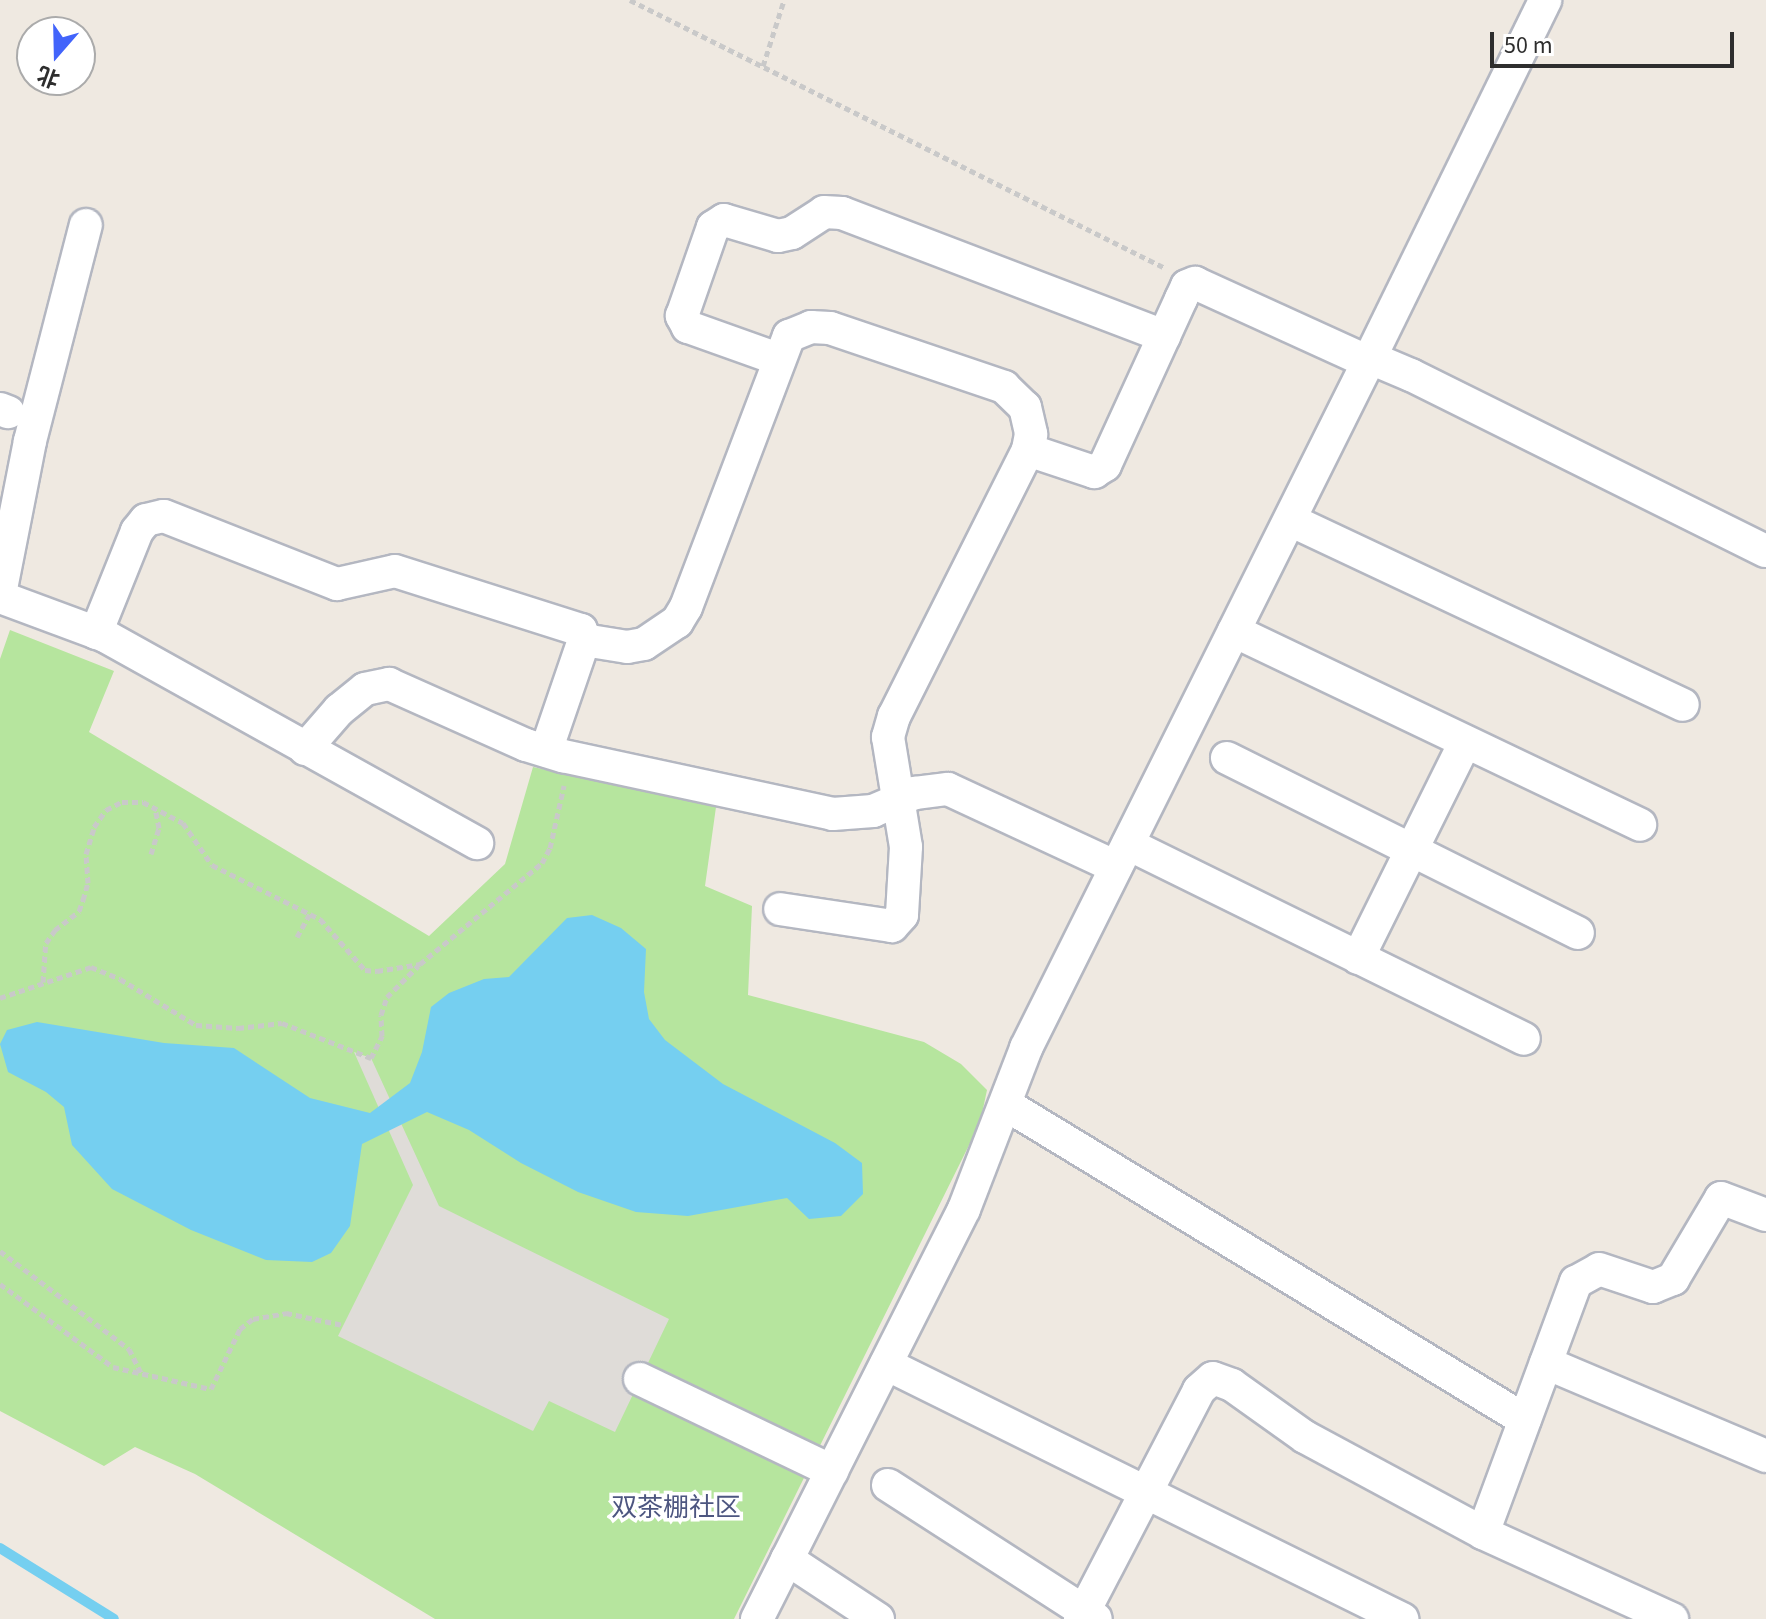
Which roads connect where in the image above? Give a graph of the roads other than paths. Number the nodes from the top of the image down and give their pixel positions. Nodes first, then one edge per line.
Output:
1 (1545, 0) edge
2 (86, 225) dead end
3 (1164, 336) junction
4 (778, 359) junction
5 (1368, 362) junction
6 (1028, 450) junction
7 (1290, 520) junction
8 (1766, 551) edge
9 (4, 559) edge
10 (0, 596) edge
11 (1234, 631) junction
12 (96, 633) junction
13 (584, 640) junction
14 (1683, 705) dead end
15 (1465, 742) junction
16 (305, 749) junction
17 (560, 755) junction
18 (1227, 758) dead end
19 (897, 800) junction
20 (1640, 825) dead end
21 (477, 843) dead end
22 (1412, 850) junction
23 (1122, 856) junction
24 (780, 909) dead end
25 (1578, 933) dead end
26 (1358, 958) junction
27 (1524, 1039) dead end
28 (1005, 1104) junction
29 (1766, 1215) edge
30 (1546, 1363) junction
31 (886, 1364) junction
32 (640, 1379) dead end
33 (1525, 1420) junction
34 (1766, 1456) edge
35 (832, 1471) junction
36 (888, 1485) dead end
37 (1146, 1492) junction
38 (1483, 1533) junction
39 (787, 1559) junction
40 (1086, 1617) edge
41 (757, 1619) edge
42 (878, 1619) edge
43 (1402, 1619) edge
44 (1672, 1619) edge

1 - 5 street
2 - 9 street
3 - 4 street
3 - 5 street
3 - 6 street
4 - 6 street
4 - 13 street
5 - 7 street
5 - 8 street
6 - 19 street
7 - 11 street
7 - 14 street
9 - 10 street
10 - 12 street
11 - 15 street
11 - 23 street
12 - 13 street
12 - 16 street
13 - 17 street
15 - 20 street
15 - 22 street
16 - 17 street
16 - 21 street
17 - 19 street
18 - 22 street
19 - 23 street
19 - 24 street
22 - 25 street
22 - 26 street
23 - 26 street
23 - 28 street
26 - 27 street
28 - 31 street
28 - 33 street
29 - 30 street
30 - 33 street
30 - 34 street
31 - 35 street
31 - 37 street
32 - 35 street
33 - 38 street
35 - 39 street
36 - 40 street
37 - 38 street
37 - 40 street
37 - 43 street
38 - 44 street
39 - 41 street
39 - 42 street

